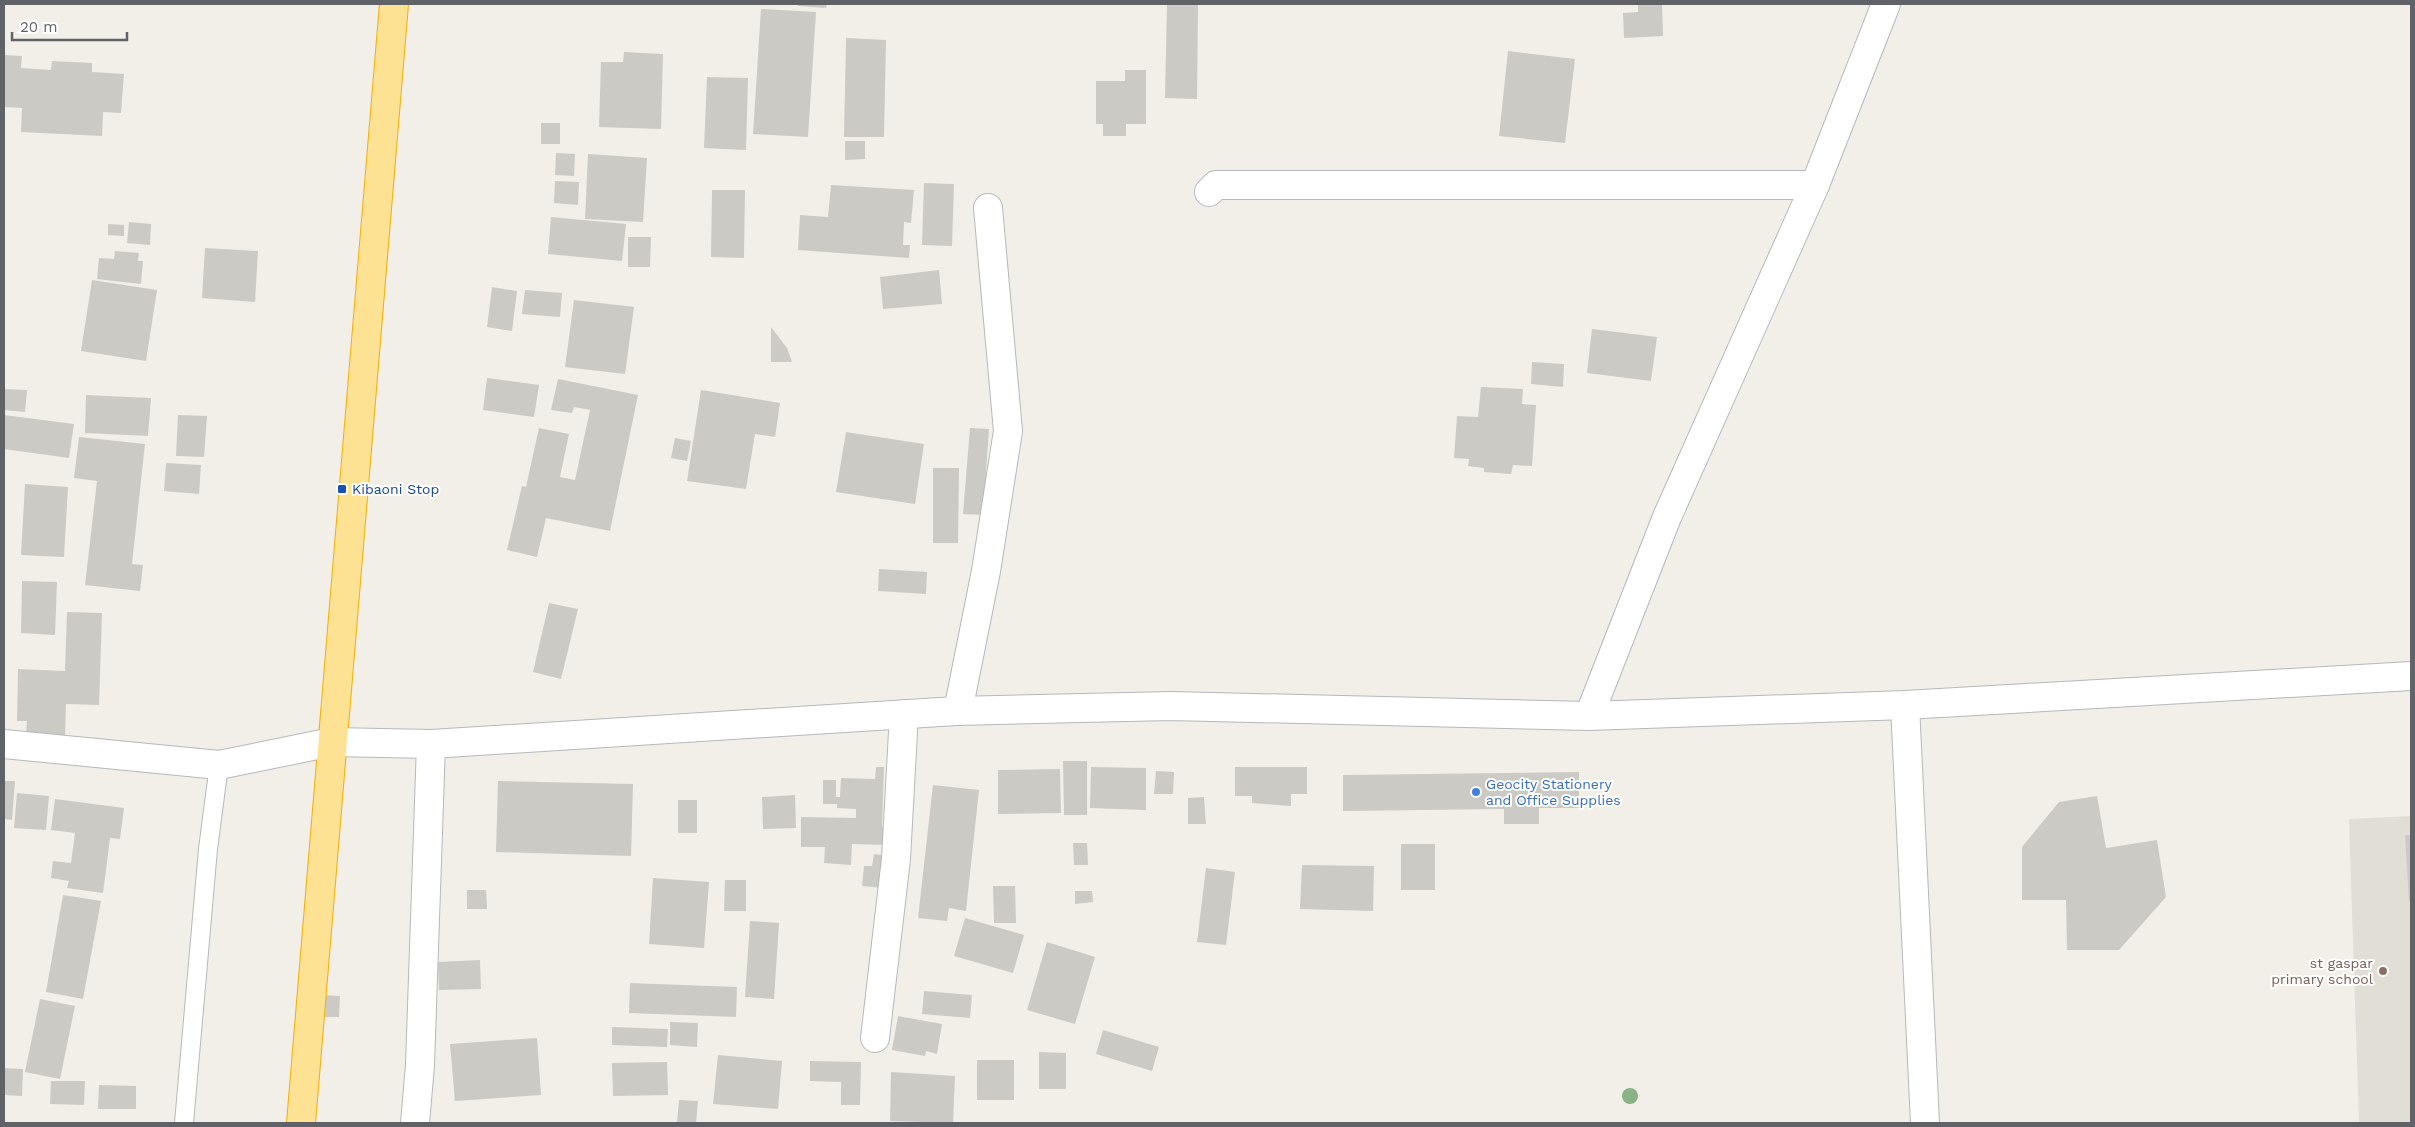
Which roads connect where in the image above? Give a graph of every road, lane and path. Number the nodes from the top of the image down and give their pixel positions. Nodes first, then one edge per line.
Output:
1 (394, 4) edge
2 (1886, 4) edge
3 (1815, 185) junction
4 (1209, 192) dead end
5 (988, 208) dead end
6 (2411, 676) edge
7 (1905, 706) junction
8 (958, 711) junction
9 (904, 714) junction
10 (1589, 716) junction
11 (332, 742) junction
12 (4, 744) edge
13 (431, 744) junction
14 (220, 765) junction
15 (875, 1038) dead end
16 (184, 1123) edge
17 (301, 1123) edge
18 (415, 1123) edge
19 (1925, 1123) edge

1 - 11 highway
2 - 3 street
3 - 4 street
3 - 10 street
5 - 8 street
6 - 7 street
7 - 10 street
7 - 19 street
8 - 9 street
8 - 10 street
9 - 13 street
9 - 15 street
11 - 13 street
11 - 14 street
11 - 17 highway
12 - 14 street
13 - 18 street
14 - 16 lane

